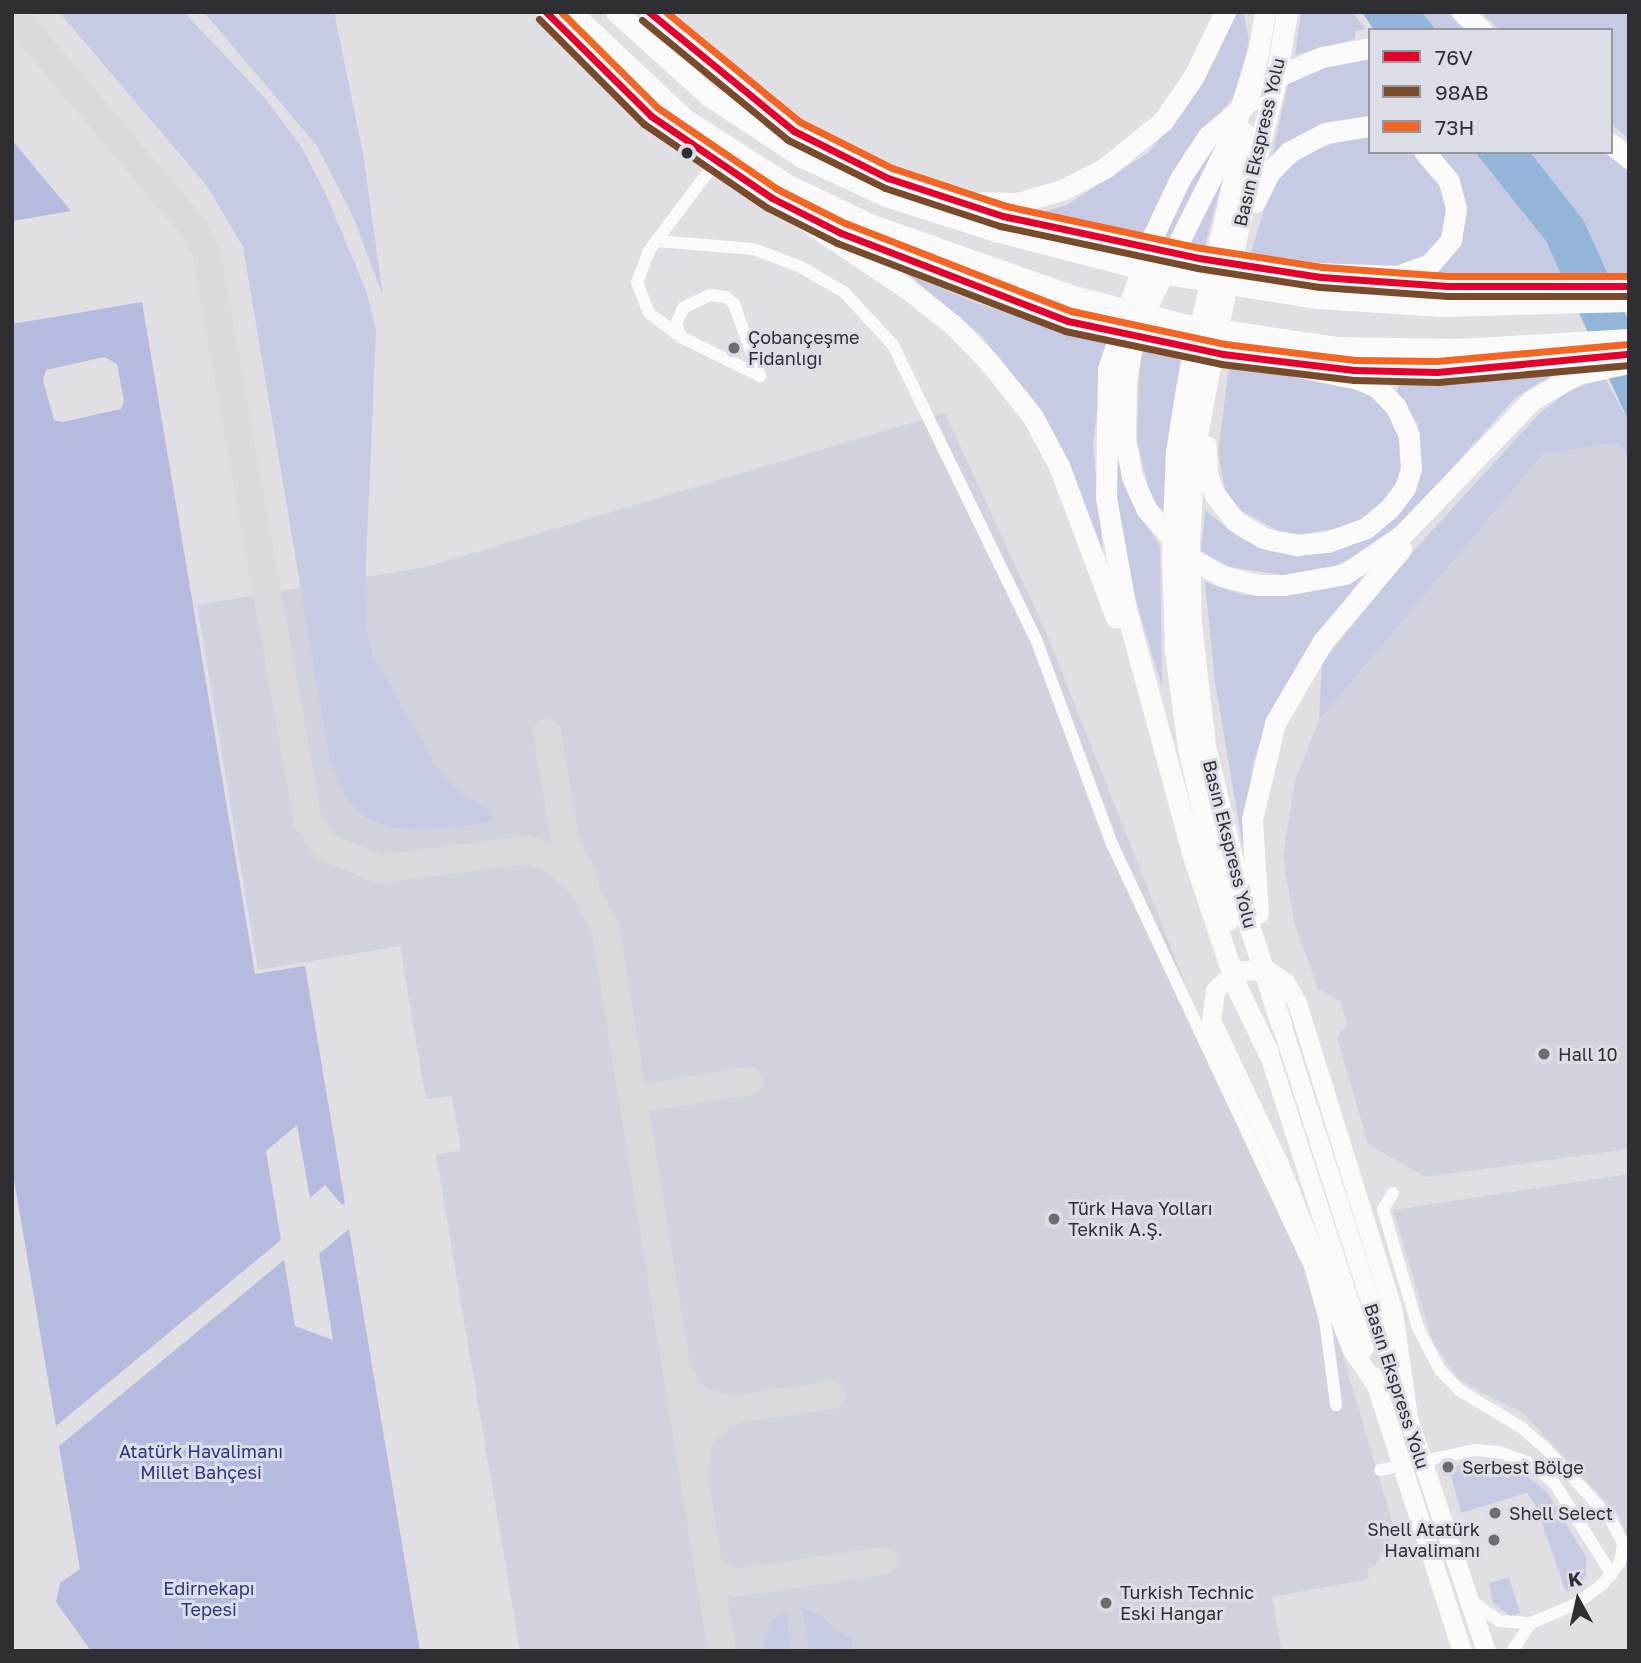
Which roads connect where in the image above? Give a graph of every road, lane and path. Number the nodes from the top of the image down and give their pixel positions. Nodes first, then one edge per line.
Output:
1 (546, 12) edge
2 (571, 12) edge
3 (616, 12) edge
4 (631, 12) edge
5 (649, 12) edge
6 (1225, 12) edge
7 (1265, 12) edge
8 (1287, 12) edge
9 (1462, 12) edge
10 (1479, 28) edge
11 (1368, 48) edge
12 (1257, 55) junction
13 (1368, 126) edge
14 (794, 131) junction
15 (1613, 146) edge
16 (1427, 154) edge
17 (1629, 158) edge
18 (715, 163) junction
19 (920, 189) junction
20 (772, 198) junction
21 (657, 241) junction
22 (1235, 253) junction
23 (1284, 272) junction
24 (1629, 286) edge
25 (1629, 301) edge
26 (681, 337) junction
27 (1629, 339) edge
28 (1629, 354) edge
29 (1629, 363) edge
30 (1285, 364) junction
31 (1210, 374) junction
32 (1462, 474) junction
33 (1151, 704) junction
34 (1281, 1024) junction
35 (1268, 1052) junction
36 (1393, 1194) dead end
37 (1377, 1387) junction
38 (1336, 1405) dead end
39 (1409, 1423) junction
40 (1380, 1470) dead end
41 (1612, 1575) junction
42 (1465, 1596) junction
43 (1531, 1623) junction
44 (1462, 1651) edge
45 (1486, 1651) edge
46 (1513, 1651) edge

1 - 18 main road
2 - 27 highway
3 - 25 highway
4 - 14 highway
5 - 14 main road
6 - 19 highway
7 - 12 highway, Basın Ekspress Yolu
8 - 22 highway, Basın Ekspress Yolu
9 - 10 highway
11 - 33 highway
12 - 32 highway
12 - 35 highway, Basın Ekspress Yolu
13 - 22 highway
14 - 19 main road
15 - 17 highway
16 - 23 highway
18 - 20 main road
18 - 21 street
19 - 23 main road
20 - 30 main road
20 - 33 highway
21 - 26 street
21 - 38 street
22 - 31 highway, Basın Ekspress Yolu
23 - 24 main road
26 - 26 street
28 - 30 main road
29 - 32 highway
30 - 31 highway
31 - 34 highway, Basın Ekspress Yolu
32 - 34 highway
33 - 35 highway
34 - 39 main road, Basın Ekspress Yolu
35 - 37 main road, Basın Ekspress Yolu
36 - 41 street
37 - 39 main road
37 - 44 main road, Basın Ekspress Yolu
39 - 42 main road, Basın Ekspress Yolu
40 - 41 street
41 - 43 street
42 - 43 street
42 - 45 main road, Basın Ekspress Yolu
43 - 46 street

